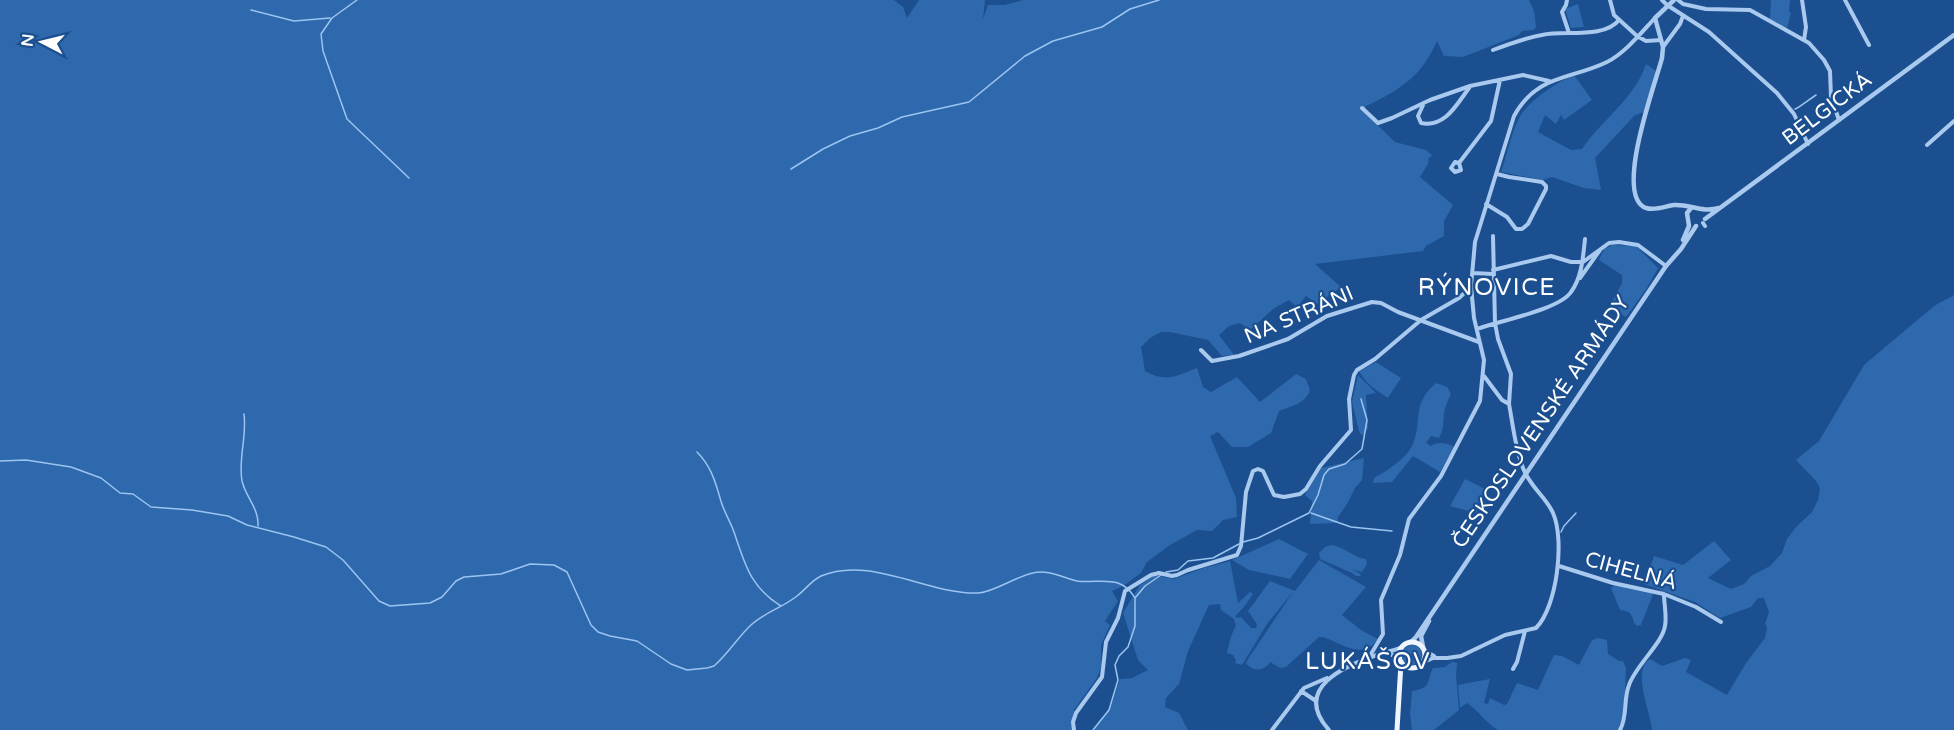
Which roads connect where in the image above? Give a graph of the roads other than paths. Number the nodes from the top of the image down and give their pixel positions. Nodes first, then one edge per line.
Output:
1 (1567, 0) edge
2 (1610, 0) edge
3 (1662, 0) edge
4 (1676, 0) edge
5 (1803, 0) edge
6 (1845, 0) edge
7 (1683, 4) junction
8 (1667, 5) junction
9 (1675, 10) junction
10 (1683, 16) junction
11 (1655, 18) junction
12 (1619, 20) junction
13 (1569, 33) junction
14 (1637, 36) junction
15 (1953, 38) edge
16 (1660, 40) junction
17 (1804, 40) junction
18 (1869, 45) dead end
19 (1663, 47) junction
20 (1493, 51) dead end
21 (1500, 80) junction
22 (1550, 82) junction
23 (1470, 86) junction
24 (1424, 103) junction
25 (1362, 108) dead end
26 (1839, 120) junction
27 (1954, 121) edge
28 (1808, 144) junction
29 (1927, 145) dead end
30 (1459, 163) dead end
31 (1497, 174) junction
32 (1486, 204) junction
33 (1672, 206) junction
34 (1691, 208) junction
35 (1721, 208) junction
36 (1704, 211) junction
37 (1687, 216) junction
38 (1689, 222) junction
39 (1704, 223) junction
40 (1696, 226) junction
41 (1493, 236) dead end
42 (1585, 239) dead end
43 (1604, 246) junction
44 (1674, 255) junction
45 (1582, 262) junction
46 (1666, 266) junction
47 (1493, 272) junction
48 (1473, 273) junction
49 (1578, 281) junction
50 (1471, 286) junction
51 (1421, 320) junction
52 (1495, 323) junction
53 (1477, 329) junction
54 (1479, 342) junction
55 (1201, 350) dead end
56 (1483, 375) junction
57 (1509, 404) junction
58 (1526, 473) junction
59 (1559, 566) junction
60 (1664, 594) junction
61 (1436, 608) junction
62 (1721, 622) dead end
63 (1526, 630) junction
64 (1411, 642) junction
65 (1402, 647) junction
66 (1424, 649) junction
67 (1385, 652) junction
68 (1368, 658) junction
69 (1440, 658) junction
70 (1400, 661) junction
71 (1424, 662) junction
72 (1412, 669) junction
73 (1513, 669) dead end
74 (1330, 677) junction
75 (1301, 691) junction
76 (1400, 693) junction
77 (1316, 701) junction
78 (1074, 730) edge
79 (1272, 730) edge
80 (1329, 730) edge
81 (1397, 730) edge
82 (1620, 730) edge

1 - 13 street
2 - 12 street
3 - 8 street
4 - 7 street
4 - 8 street
5 - 17 street
6 - 18 street
7 - 9 street
7 - 17 street
8 - 9 street
8 - 11 street
9 - 10 street
10 - 19 street
10 - 28 street
11 - 14 street
11 - 16 street
12 - 13 street
12 - 14 street
13 - 20 street
14 - 16 street
14 - 22 street
15 - 26 street, BELGICKÁ
16 - 19 street
17 - 26 street
19 - 33 street
21 - 22 street
21 - 23 street
21 - 30 street
22 - 31 street
23 - 24 street
23 - 24 street
24 - 25 street
26 - 28 street, BELGICKÁ
27 - 29 street
28 - 35 street, BELGICKÁ
31 - 32 street
31 - 32 street
32 - 48 street
33 - 34 street
33 - 37 street
34 - 36 street
34 - 37 street
35 - 36 street, BELGICKÁ
35 - 39 street, BELGICKÁ
36 - 39 street
37 - 38 street
38 - 40 street
38 - 44 street, ČESKOSLOVENSKÉ ARMÁDY
39 - 40 street
40 - 44 street, ČESKOSLOVENSKÉ ARMÁDY
41 - 47 street, CIHELNÁ
42 - 45 street
43 - 45 street
43 - 46 street
43 - 49 street
44 - 46 street, ČESKOSLOVENSKÉ ARMÁDY
45 - 47 street
45 - 49 street
46 - 58 street, ČESKOSLOVENSKÉ ARMÁDY
47 - 48 street
47 - 52 street, CIHELNÁ
48 - 50 street
49 - 52 street
50 - 51 street
50 - 53 street
51 - 54 street, NA STRÁNI
51 - 55 street, NA STRÁNI
51 - 78 street
52 - 53 street
52 - 57 street, CIHELNÁ
53 - 54 street
54 - 56 street
56 - 57 street
56 - 68 street
57 - 58 street, CIHELNÁ
58 - 59 street, CIHELNÁ
58 - 61 street, ČESKOSLOVENSKÉ ARMÁDY
59 - 60 street, CIHELNÁ
59 - 63 street
60 - 62 street, CIHELNÁ
60 - 82 street
61 - 64 street, ČESKOSLOVENSKÉ ARMÁDY
61 - 66 street, ČESKOSLOVENSKÉ ARMÁDY
63 - 69 street
63 - 73 street
64 - 65 main road, ČESKOSLOVENSKÉ ARMÁDY
64 - 66 main road
65 - 67 street, ČESKOSLOVENSKÉ ARMÁDY
65 - 70 main road
66 - 69 street
66 - 71 main road, ČESKOSLOVENSKÉ ARMÁDY
67 - 68 street, ČESKOSLOVENSKÉ ARMÁDY
67 - 70 street
68 - 74 street, ČESKOSLOVENSKÉ ARMÁDY
69 - 71 street
70 - 72 main road
70 - 76 main road
71 - 72 main road
72 - 76 main road
74 - 75 street, ČESKOSLOVENSKÉ ARMÁDY
74 - 77 street
75 - 77 street
75 - 79 street
76 - 81 main road
77 - 80 street

